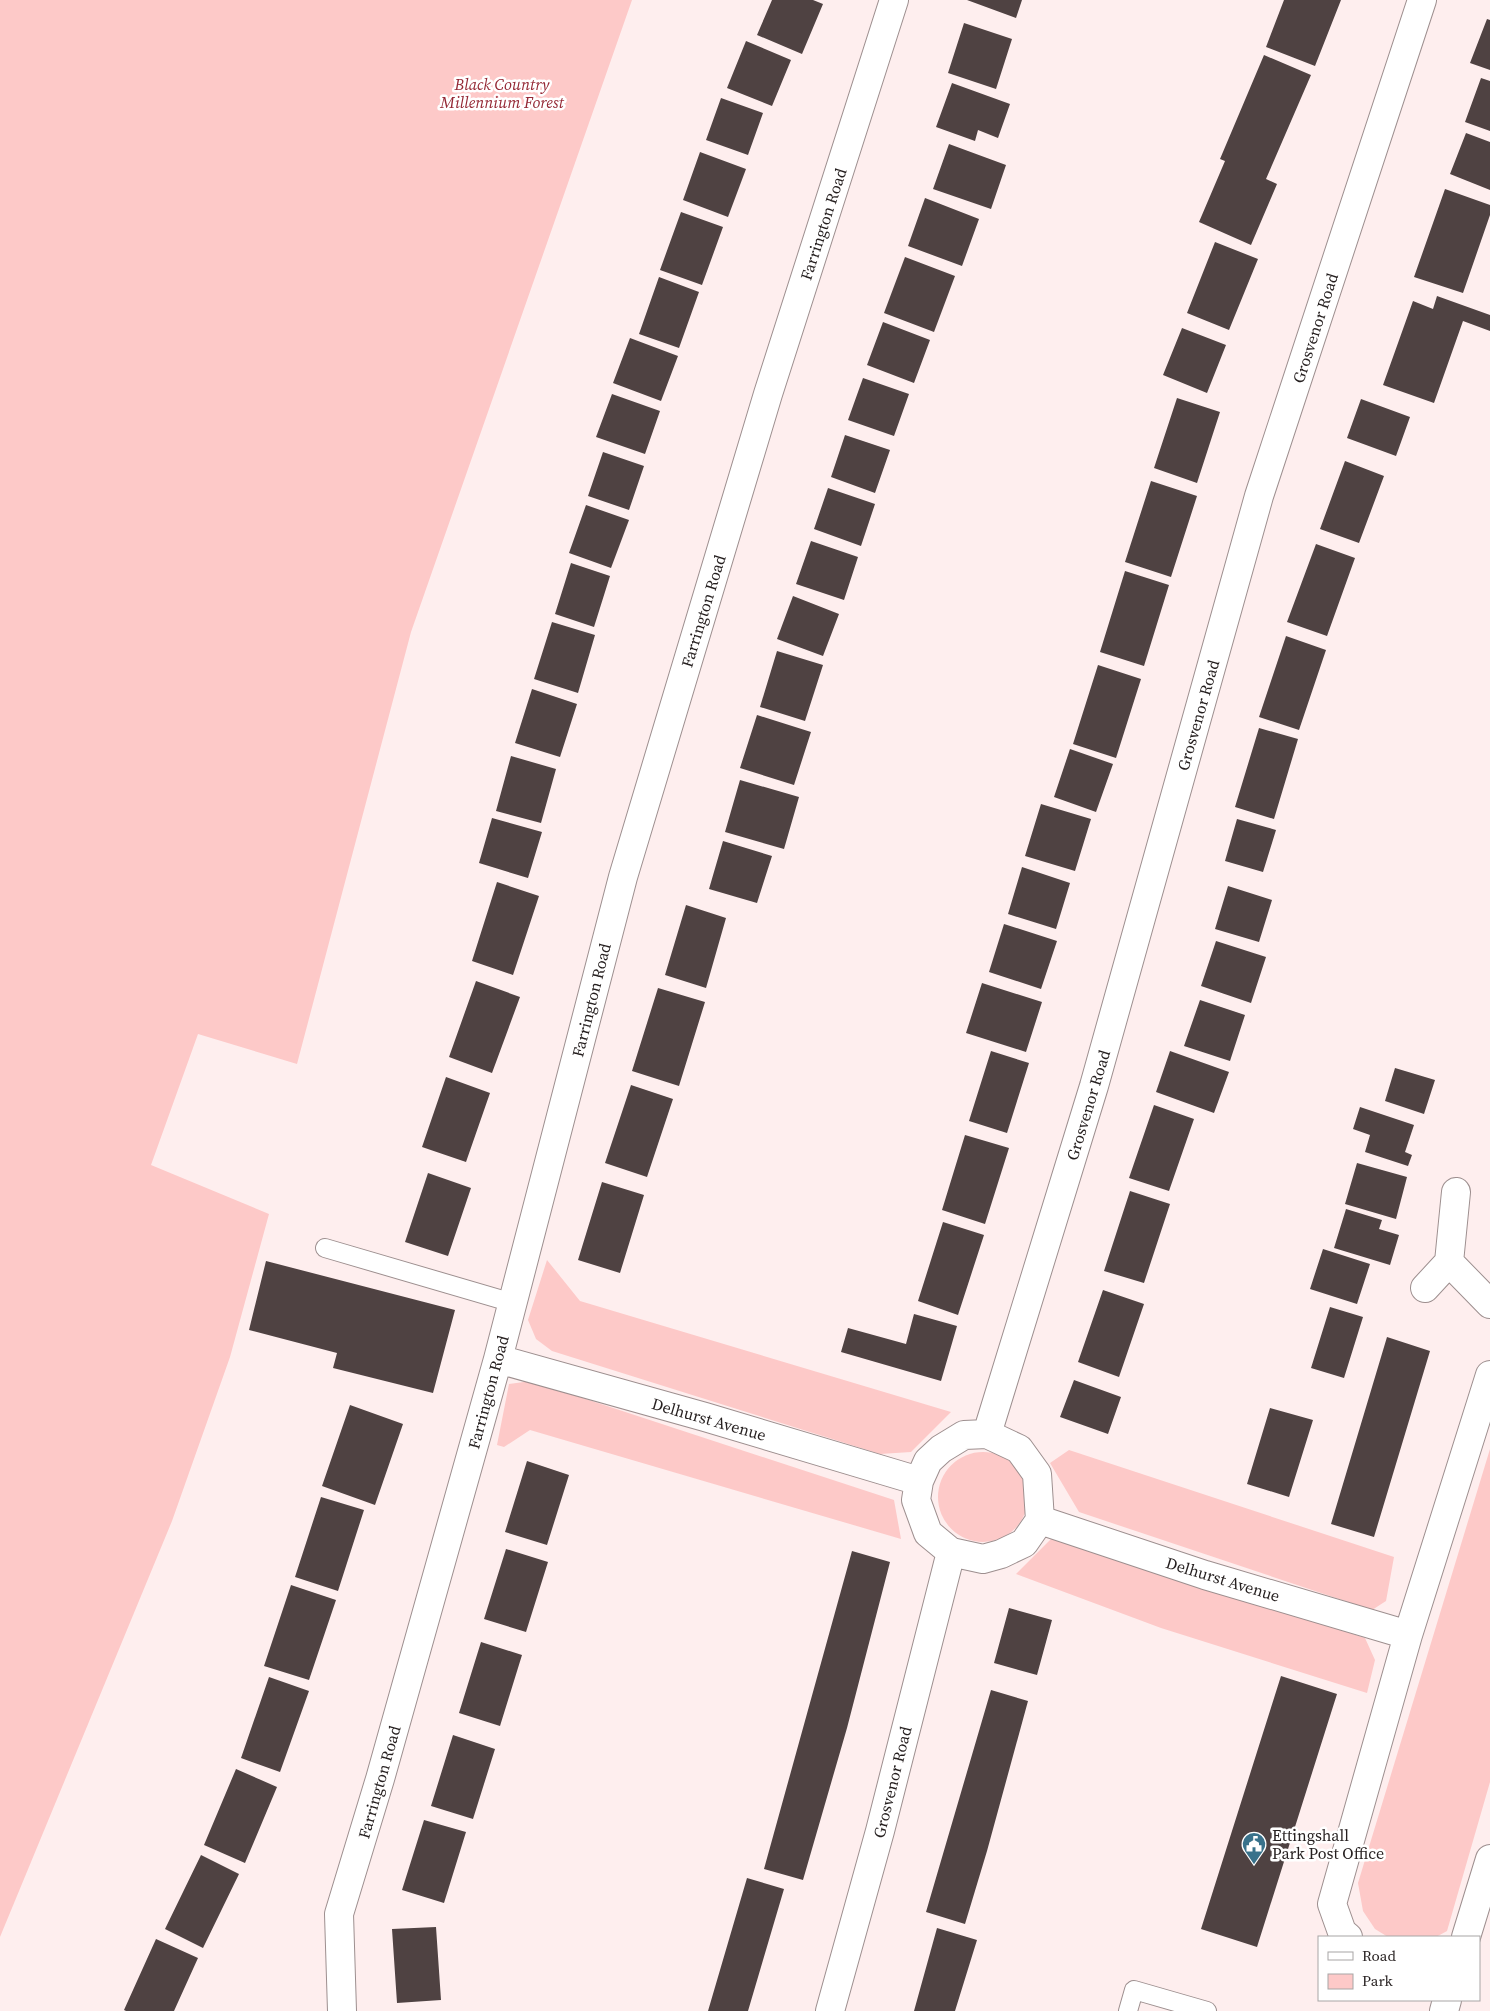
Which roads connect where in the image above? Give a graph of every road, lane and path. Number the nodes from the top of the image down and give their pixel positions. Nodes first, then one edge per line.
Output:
1 (894, 0) edge
2 (1422, 0) edge
3 (1456, 1192) dead end
4 (325, 1248) dead end
5 (1449, 1262) junction
6 (1425, 1288) dead end
7 (512, 1303) junction
8 (1490, 1304) edge
9 (498, 1359) junction
10 (1490, 1375) edge
11 (986, 1434) junction
12 (919, 1481) junction
13 (1040, 1520) junction
14 (951, 1552) junction
15 (1408, 1635) junction
16 (1490, 1859) edge
17 (1347, 1936) edge
18 (1466, 1936) edge
19 (1173, 2006) edge
20 (342, 2011) edge
21 (830, 2011) edge
22 (1128, 2011) edge
23 (1207, 2011) edge

1 - 7 street, Farrington Road
2 - 11 street, Grosvenor Road
3 - 5 street
4 - 7 lane
5 - 6 street
5 - 8 street
7 - 9 street, Farrington Road
9 - 12 street, Delhurst Avenue
9 - 20 street, Farrington Road
10 - 15 street
11 - 12 street
11 - 13 street
12 - 14 street
13 - 14 street
13 - 15 street, Delhurst Avenue
14 - 21 street, Grosvenor Road
15 - 17 street
16 - 18 street
19 - 22 lane
19 - 23 lane

